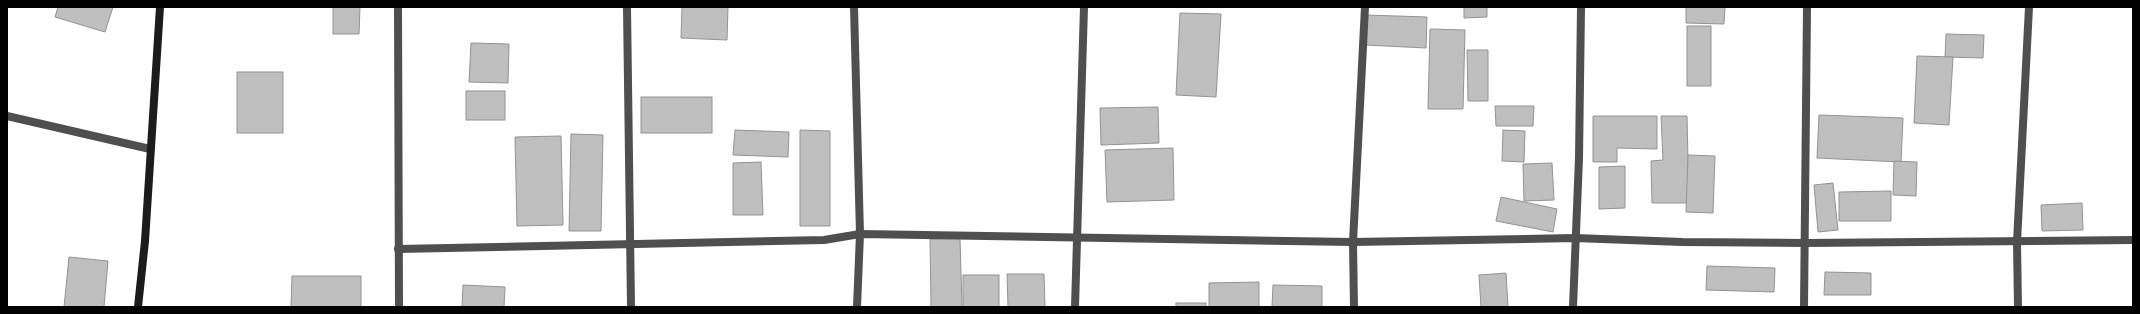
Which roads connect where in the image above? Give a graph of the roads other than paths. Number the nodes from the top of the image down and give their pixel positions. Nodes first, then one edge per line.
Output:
1 (160, 7) edge
2 (398, 7) edge
3 (627, 7) edge
4 (854, 7) edge
5 (1084, 7) edge
6 (1365, 7) edge
7 (1582, 7) edge
8 (1807, 7) edge
9 (2029, 7) edge
10 (7, 116) edge
11 (150, 150) junction
12 (860, 234) junction
13 (1077, 238) junction
14 (1575, 238) junction
15 (2133, 240) edge
16 (1353, 242) junction
17 (2017, 242) junction
18 (630, 243) junction
19 (1806, 243) junction
20 (398, 250) junction
21 (138, 307) edge
22 (399, 307) edge
23 (631, 307) edge
24 (857, 307) edge
25 (1075, 307) edge
26 (1354, 307) edge
27 (1573, 307) edge
28 (1804, 307) edge
29 (2018, 307) edge

1 - 11 street
2 - 20 street
3 - 18 street
4 - 12 street
5 - 13 street
6 - 16 street
7 - 14 street
8 - 19 street
9 - 17 street
10 - 11 street
11 - 21 street
12 - 13 street
12 - 18 street
12 - 24 street
13 - 16 street
13 - 25 street
14 - 16 street
14 - 19 street
14 - 27 street
15 - 17 street
16 - 26 street
17 - 19 street
17 - 29 street
18 - 20 street
18 - 23 street
19 - 28 street
20 - 22 street

